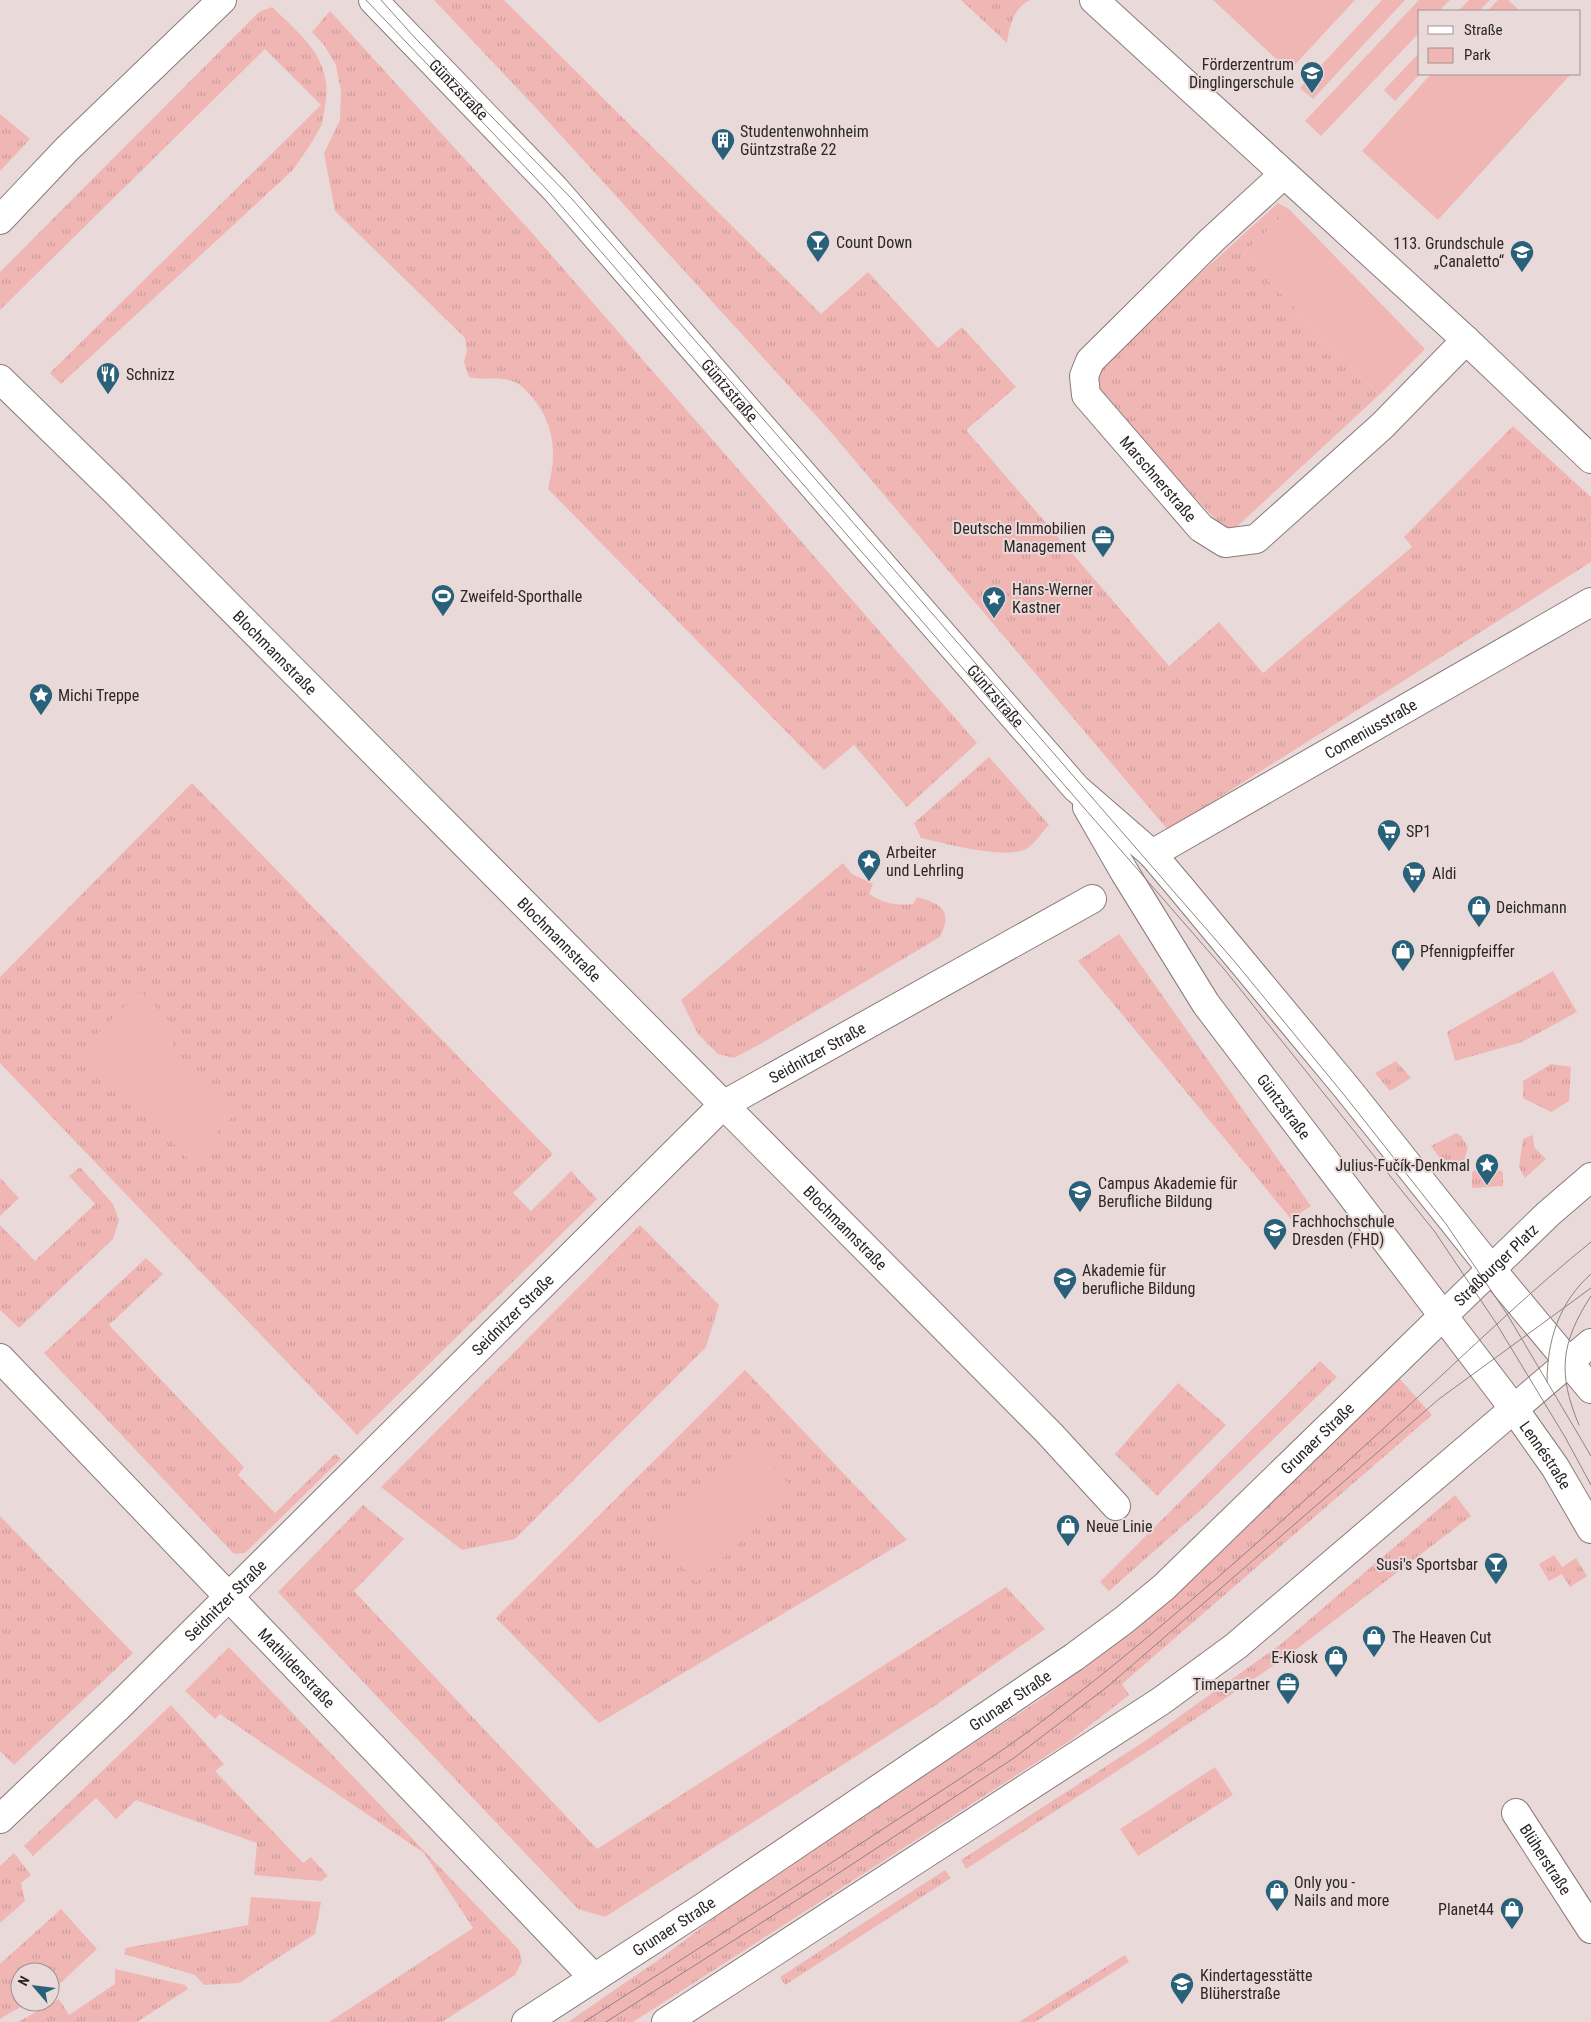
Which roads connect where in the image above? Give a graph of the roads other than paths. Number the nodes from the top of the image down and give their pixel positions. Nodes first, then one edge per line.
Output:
1 (222, 0) edge
2 (373, 0) edge
3 (1094, 0) edge
4 (1283, 174) junction
5 (0, 220) edge
6 (1466, 340) junction
7 (0, 379) edge
8 (1591, 459) edge
9 (1591, 602) edge
10 (1076, 788) junction
11 (1152, 854) junction
12 (1092, 899) dead end
13 (723, 1105) junction
14 (1591, 1177) edge
15 (1492, 1270) junction
16 (1443, 1316) junction
17 (1591, 1343) edge
18 (0, 1358) edge
19 (1569, 1361) junction
20 (1591, 1389) edge
21 (1514, 1408) junction
22 (1116, 1506) dead end
23 (1591, 1529) edge
24 (229, 1597) junction
25 (1516, 1814) dead end
26 (0, 1820) edge
27 (1591, 1930) edge
28 (594, 1978) junction
29 (526, 2022) edge
30 (666, 2022) edge

1 - 5 street
2 - 10 street, Güntzstraße
3 - 4 street
4 - 6 street
4 - 6 street, Marschnerstraße
6 - 8 street
7 - 13 street, Blochmannstraße
9 - 11 street, Comeniusstraße
10 - 11 street, Güntzstraße
10 - 16 street, Güntzstraße
11 - 15 street, Güntzstraße
12 - 13 street, Seidnitzer Straße
13 - 22 street, Blochmannstraße
13 - 24 street, Seidnitzer Straße
14 - 15 street, Straßburger Platz
15 - 16 street, Straßburger Platz
15 - 19 street, Güntzstraße
16 - 21 street, Güntzstraße
16 - 28 street, Grunaer Straße
17 - 19 street
18 - 24 street, Mathildenstraße
19 - 20 street
19 - 21 street
21 - 23 street, Lennéstraße
21 - 30 street
24 - 26 street, Seidnitzer Straße
24 - 28 street, Mathildenstraße
25 - 27 street, Blüherstraße
28 - 29 street, Grunaer Straße

